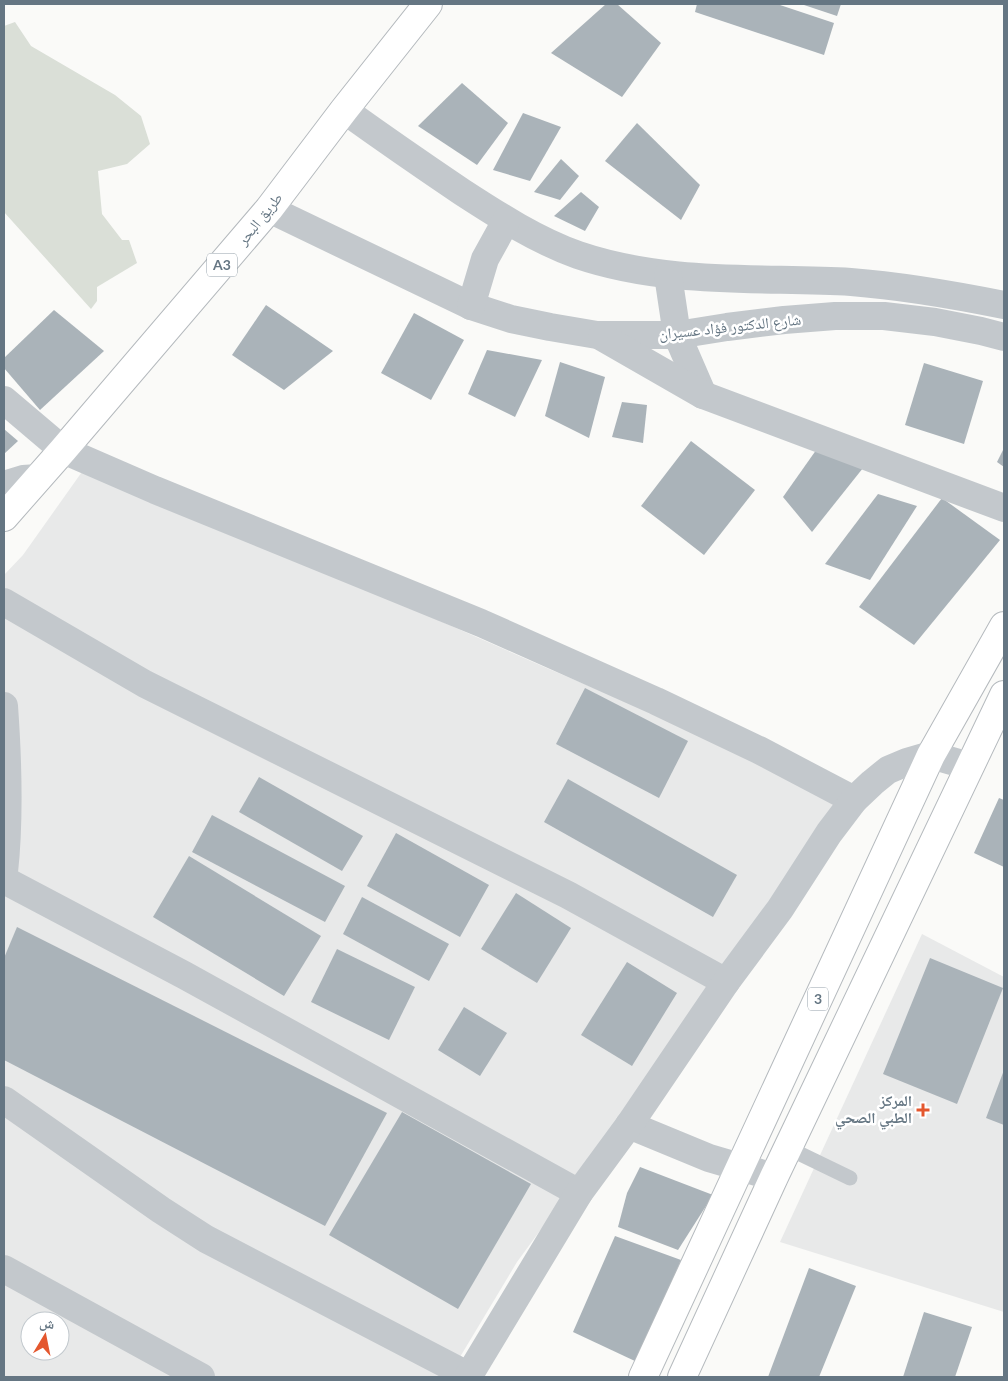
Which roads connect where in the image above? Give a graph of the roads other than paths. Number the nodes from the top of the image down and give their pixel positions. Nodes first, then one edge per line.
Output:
1 (428, 4) edge
2 (344, 110) junction
3 (269, 209) junction
4 (506, 221) junction
5 (668, 275) junction
6 (1004, 305) edge
7 (471, 306) junction
8 (598, 334) junction
9 (677, 335) junction
10 (1004, 337) edge
11 (704, 395) junction
12 (4, 400) edge
13 (64, 450) junction
14 (38, 478) junction
15 (4, 485) edge
16 (1004, 508) edge
17 (4, 517) edge
18 (4, 602) edge
19 (1004, 626) edge
20 (1004, 695) edge
21 (4, 706) edge
22 (931, 755) junction
23 (969, 766) junction
24 (854, 800) junction
25 (4, 872) edge
26 (4, 880) edge
27 (726, 982) junction
28 (4, 1100) edge
29 (629, 1125) junction
30 (788, 1148) junction
31 (739, 1168) junction
32 (774, 1177) junction
33 (850, 1178) dead end
34 (580, 1193) junction
35 (4, 1269) edge
36 (201, 1377) edge
37 (468, 1377) edge
38 (643, 1377) edge
39 (682, 1377) edge

1 - 2 main road, طريق البحر / A3
2 - 3 main road, طريق البحر / A3
2 - 4 street
3 - 7 street, شارع الدكتور فؤاد عسيران
3 - 13 main road, طريق البحر / A3
4 - 5 street
4 - 7 street
5 - 6 street
5 - 9 street
7 - 8 street, شارع الدكتور فؤاد عسيران
8 - 9 street, شارع الدكتور فؤاد عسيران
8 - 11 street
9 - 10 street, شارع الدكتور فؤاد عسيران
9 - 11 street
11 - 16 street
12 - 13 street
13 - 14 main road, طريق البحر / A3
13 - 24 street
14 - 15 street
14 - 17 main road, طريق البحر / A3
18 - 27 street
19 - 22 main road, 3
20 - 23 main road
21 - 25 street
22 - 23 street
22 - 24 street
22 - 31 main road, 3
23 - 30 main road
24 - 27 street
26 - 34 street
27 - 29 street
28 - 37 street
29 - 31 street
29 - 34 street
30 - 32 main road
30 - 33 lane
31 - 32 street
31 - 38 main road, 3
32 - 39 main road
34 - 37 street
35 - 36 street

